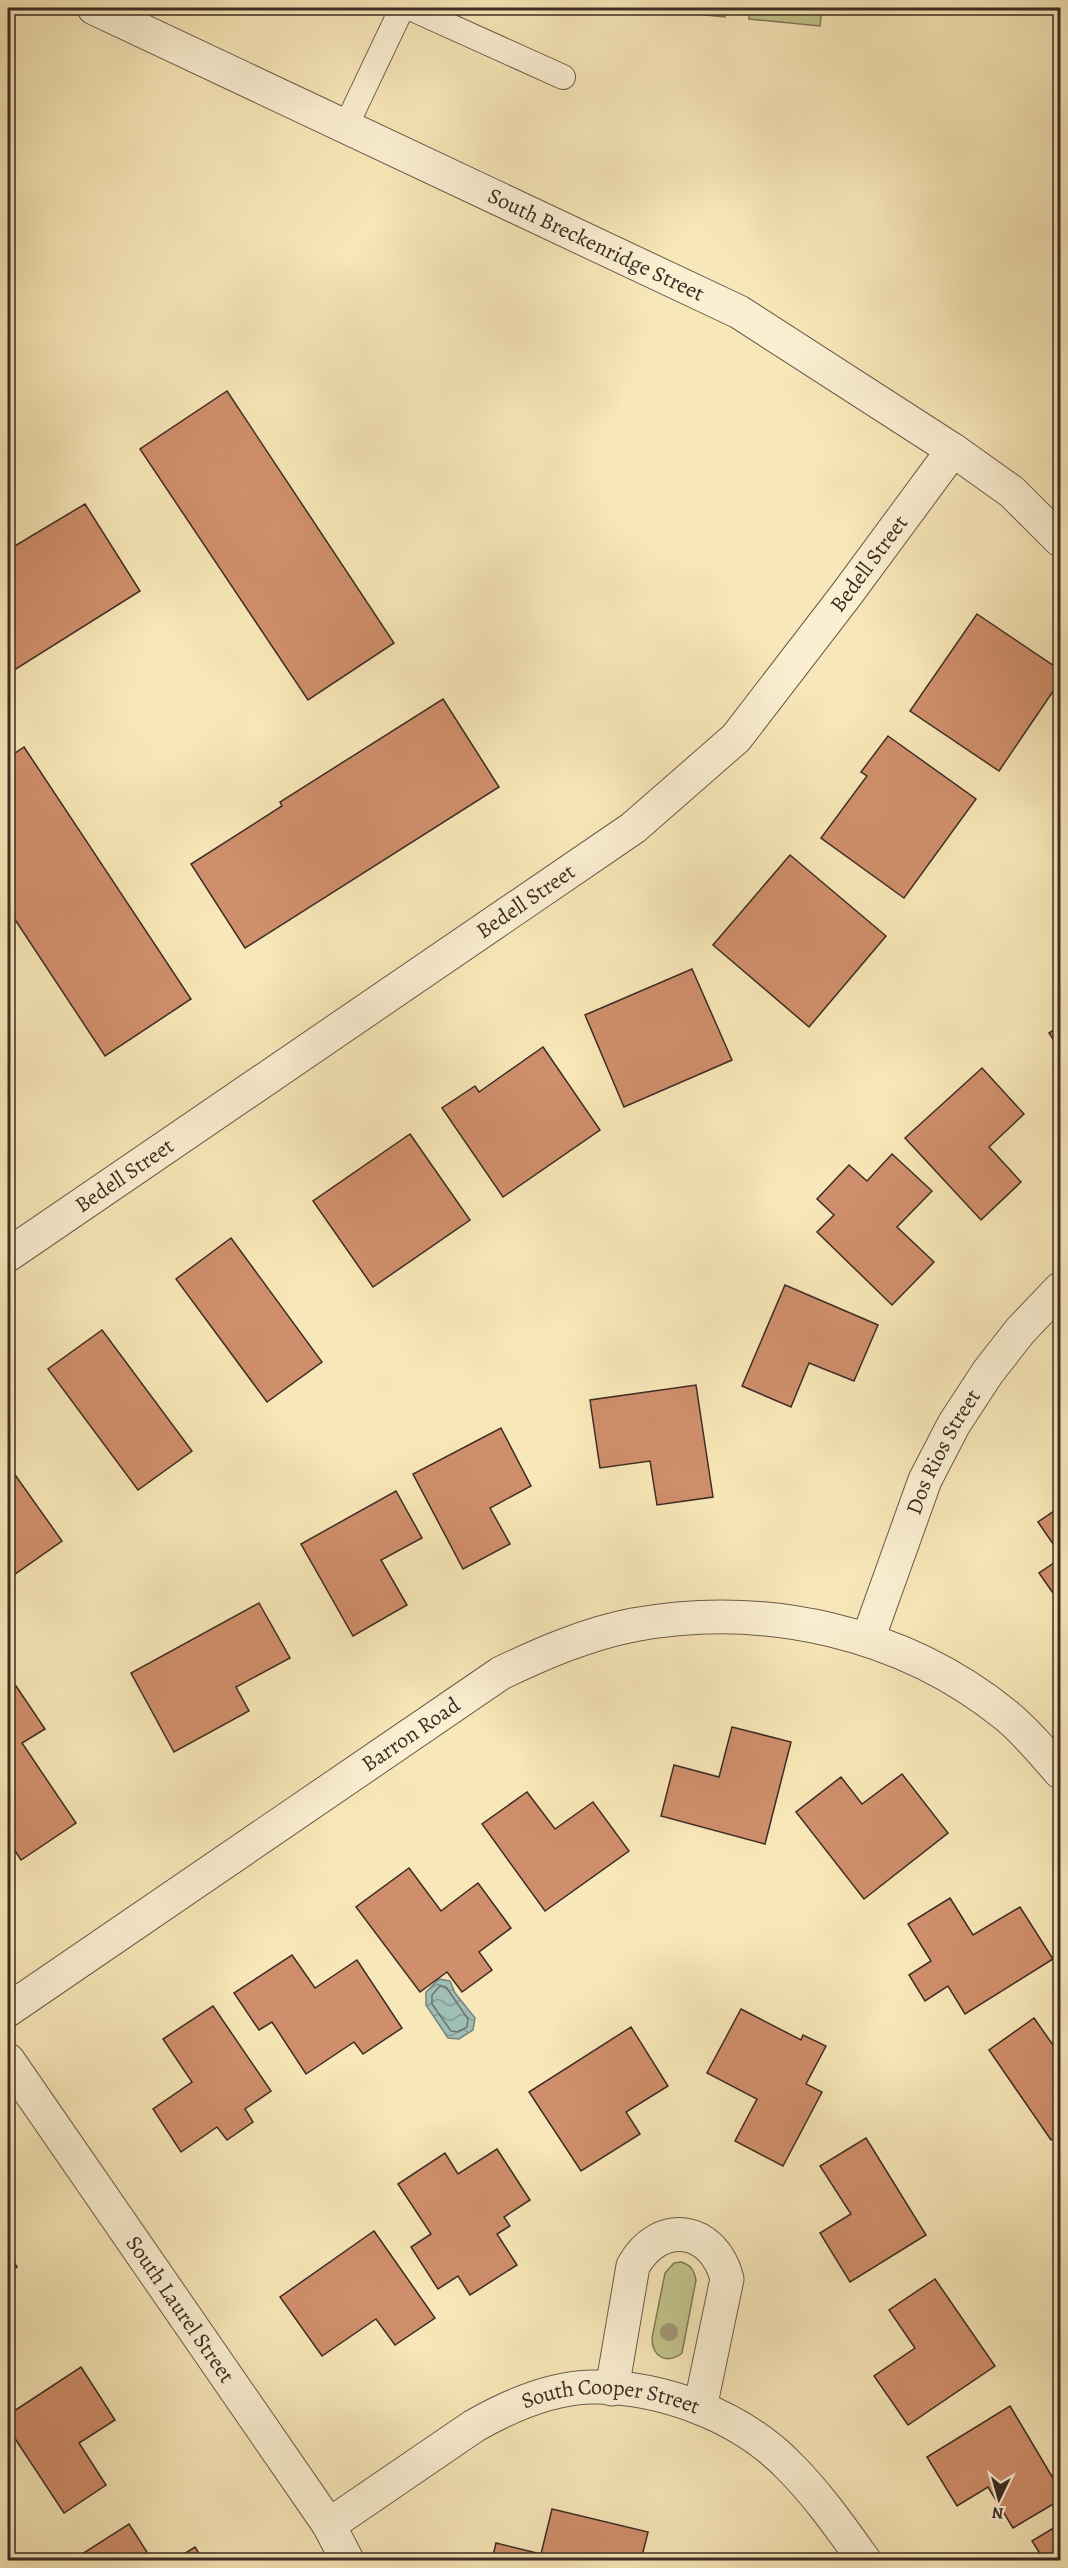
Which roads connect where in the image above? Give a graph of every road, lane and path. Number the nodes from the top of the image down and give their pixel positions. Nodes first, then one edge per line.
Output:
1 (94, 8) edge
2 (402, 8) edge
3 (410, 8) edge
4 (563, 77) dead end
5 (346, 126) junction
6 (953, 450) junction
7 (1060, 540) edge
8 (8, 1255) edge
9 (1060, 1289) edge
10 (868, 1639) junction
11 (1060, 1772) edge
12 (8, 2010) edge
13 (8, 2060) edge
14 (612, 2389) junction
15 (700, 2408) junction
16 (329, 2525) junction
17 (347, 2560) edge
18 (864, 2560) edge

1 - 5 street, South Breckenridge Street
2 - 5 lane
3 - 4 lane
5 - 6 street, South Breckenridge Street
6 - 7 street, South Breckenridge Street
6 - 8 street, Bedell Street
9 - 10 street, Dos Rios Street
10 - 11 street, Barron Road
10 - 12 street, Barron Road
13 - 16 street, South Laurel Street
14 - 15 street, South Cooper Street
14 - 15 street
14 - 16 street, South Cooper Street
15 - 18 street, South Cooper Street
16 - 17 street, South Laurel Street

